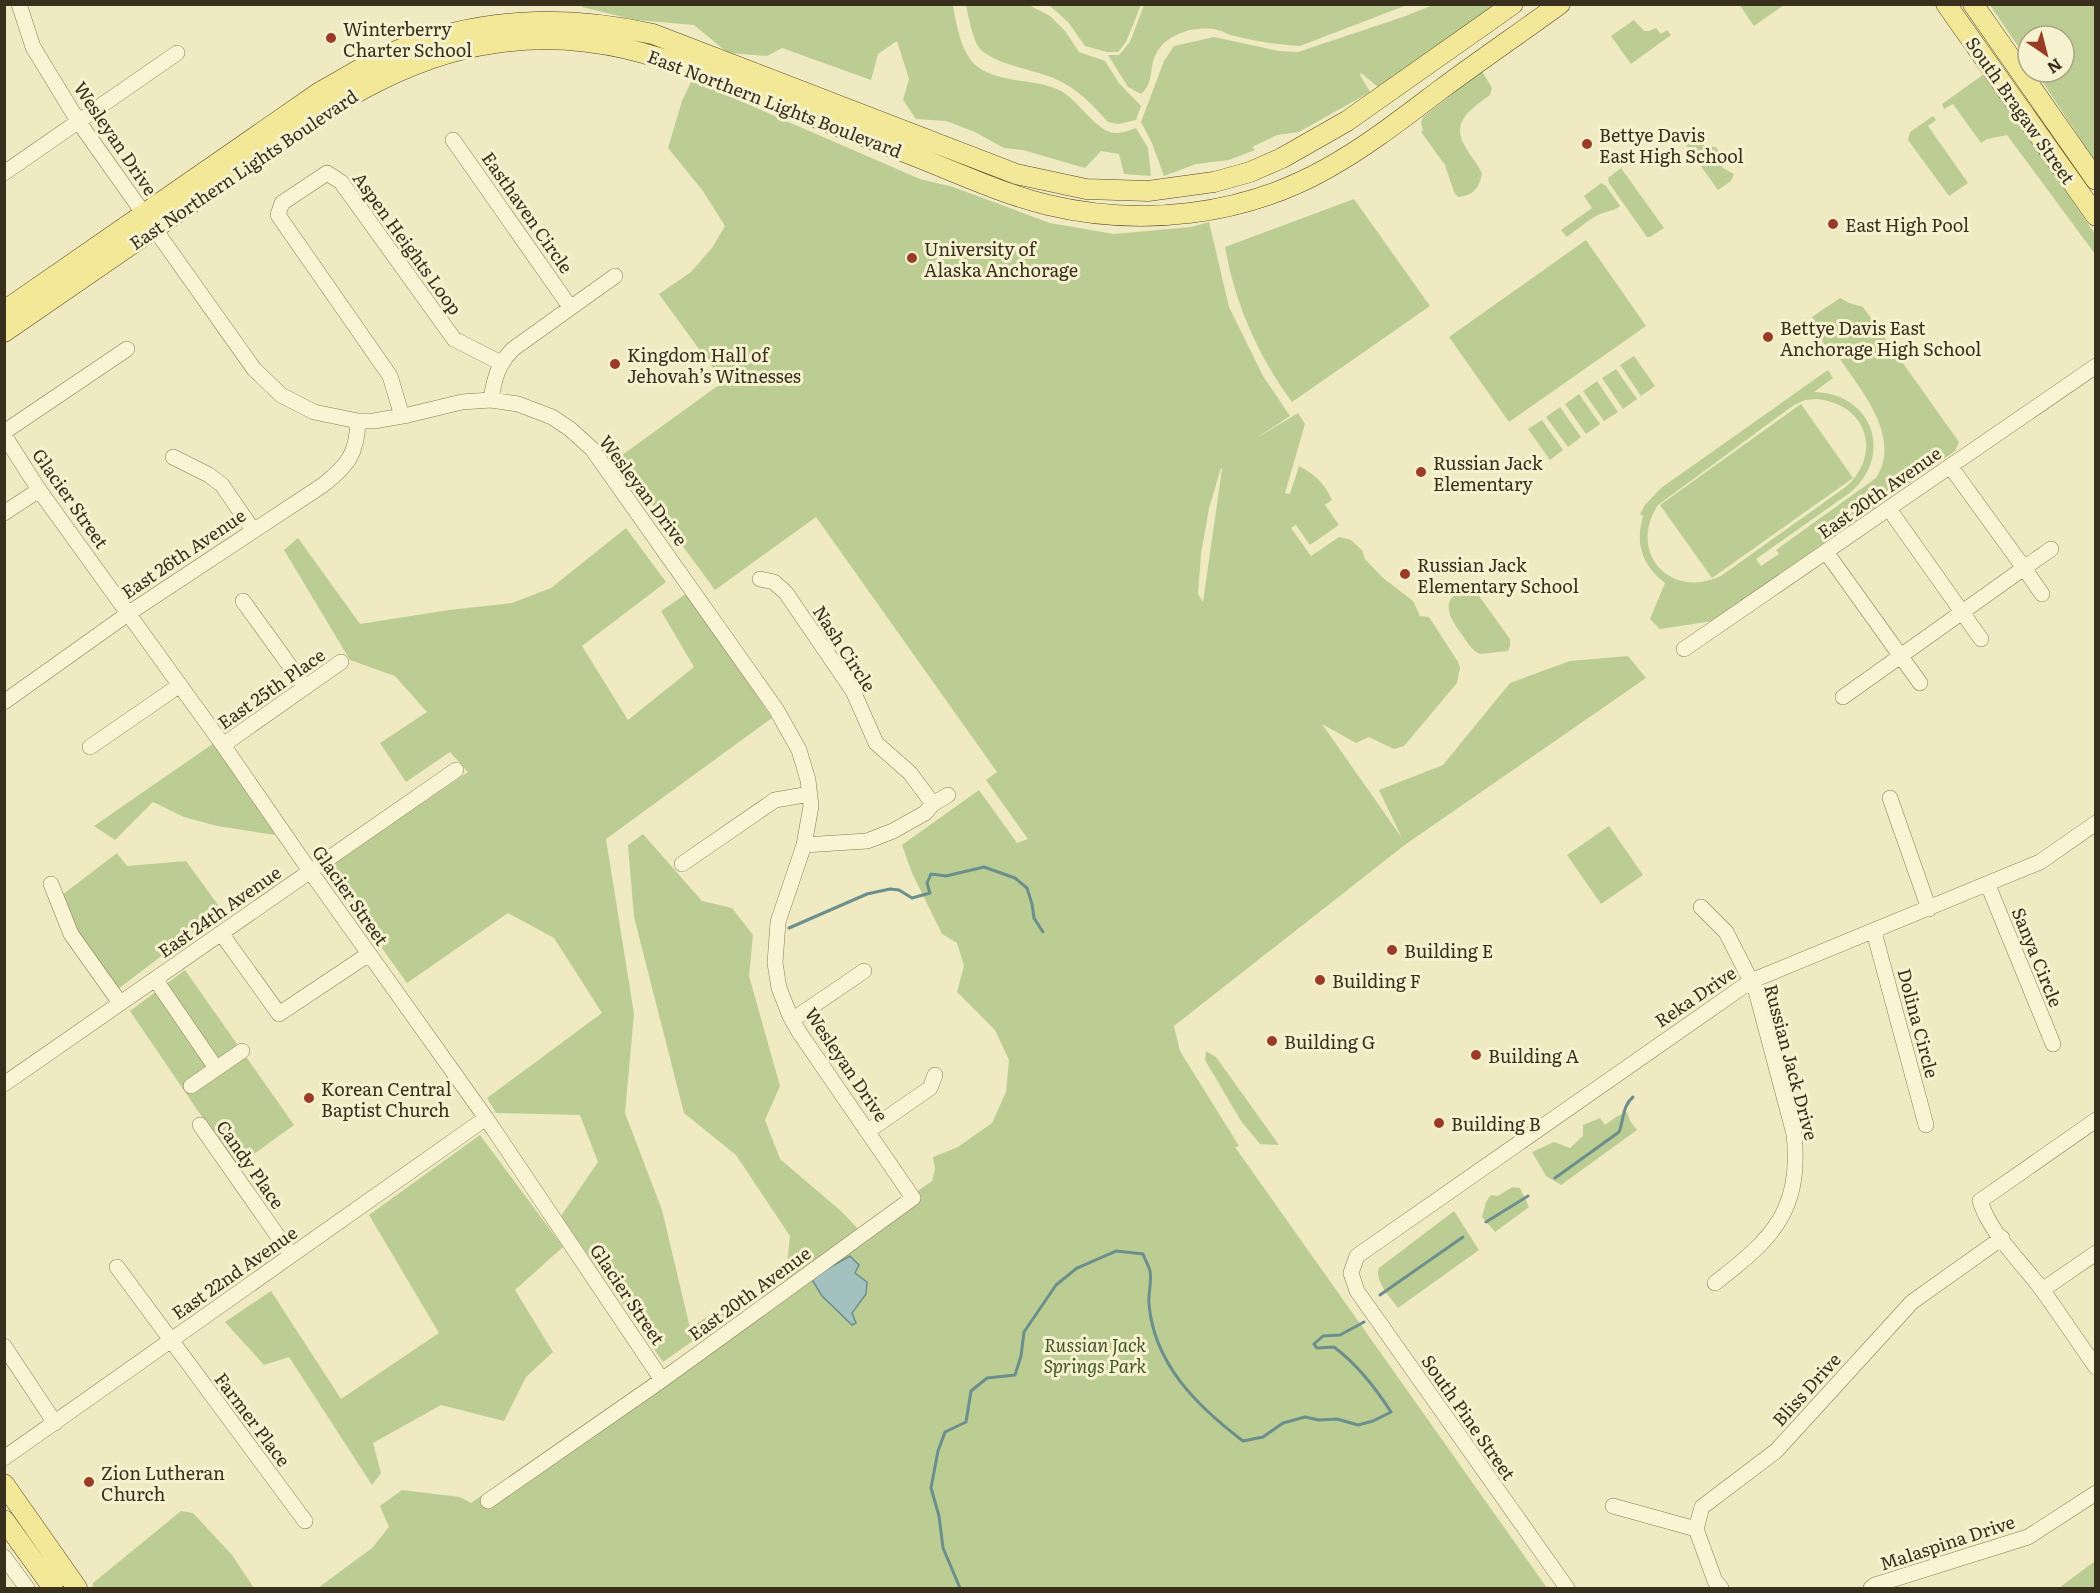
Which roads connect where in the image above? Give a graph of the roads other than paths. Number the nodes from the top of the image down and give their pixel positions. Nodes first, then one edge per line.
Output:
1 (19, 4) edge
2 (1513, 4) edge
3 (1560, 4) edge
4 (1946, 4) edge
5 (1973, 4) edge
6 (177, 53) dead end
7 (78, 121) junction
8 (453, 140) dead end
9 (4, 173) edge
10 (2096, 180) edge
11 (2096, 216) edge
12 (149, 221) junction
13 (615, 276) dead end
14 (570, 307) junction
15 (4, 311) edge
16 (4, 332) edge
17 (127, 349) dead end
18 (501, 363) junction
19 (2096, 366) edge
20 (491, 400) junction
21 (402, 416) junction
22 (358, 421) junction
23 (4, 433) edge
24 (173, 457) dead end
25 (1950, 466) junction
26 (39, 490) junction
27 (1889, 509) junction
28 (4, 513) edge
29 (253, 530) junction
30 (2051, 549) dead end
31 (1826, 552) junction
32 (2024, 568) junction
33 (760, 579) dead end
34 (2042, 594) dead end
35 (243, 601) dead end
36 (1963, 612) junction
37 (129, 613) junction
38 (1981, 639) dead end
39 (1684, 649) dead end
40 (1901, 656) junction
41 (341, 662) dead end
42 (1920, 683) dead end
43 (180, 685) junction
44 (305, 687) junction
45 (1843, 697) dead end
46 (4, 702) edge
47 (223, 745) junction
48 (90, 747) dead end
49 (456, 770) dead end
50 (810, 794) junction
51 (948, 795) dead end
52 (1890, 798) dead end
53 (933, 804) junction
54 (2094, 829) edge
55 (804, 845) junction
56 (682, 864) dead end
57 (310, 871) junction
58 (51, 884) dead end
59 (1988, 885) junction
60 (1701, 907) dead end
61 (1929, 909) junction
62 (1874, 932) junction
63 (221, 933) junction
64 (369, 954) junction
65 (864, 971) dead end
66 (155, 979) junction
67 (1751, 981) junction
68 (120, 1003) junction
69 (792, 1020) junction
70 (2053, 1044) dead end
71 (242, 1051) dead end
72 (216, 1068) junction
73 (935, 1075) dead end
74 (4, 1084) edge
75 (191, 1086) dead end
76 (486, 1118) junction
77 (2096, 1120) edge
78 (200, 1125) dead end
79 (1926, 1125) dead end
80 (868, 1131) junction
81 (913, 1198) joint
82 (2002, 1238) junction
83 (2096, 1253) edge
84 (291, 1255) junction
85 (1353, 1263) joint
86 (117, 1267) dead end
87 (1715, 1283) dead end
88 (2042, 1290) junction
89 (170, 1341) junction
90 (4, 1346) edge
91 (2093, 1359) edge
92 (662, 1380) junction
93 (55, 1423) junction
94 (4, 1458) edge
95 (4, 1484) edge
96 (2096, 1492) edge
97 (488, 1501) dead end
98 (1613, 1506) dead end
99 (4, 1520) edge
100 (305, 1521) dead end
101 (1696, 1529) junction
102 (4, 1557) edge
103 (27, 1588) edge
104 (52, 1588) edge
105 (77, 1588) edge
106 (1567, 1588) edge
107 (1721, 1588) edge
108 (1871, 1588) edge

1 - 7 street, Wesleyan Drive
2 - 12 main road, East Northern Lights Boulevard
3 - 12 main road, East Northern Lights Boulevard
4 - 11 main road, South Bragaw Street
5 - 10 main road, South Bragaw Street
6 - 7 street
7 - 9 street
7 - 12 street, Wesleyan Drive
8 - 14 street, Easthaven Circle
12 - 15 main road, East Northern Lights Boulevard
12 - 16 main road, East Northern Lights Boulevard
12 - 22 street, Wesleyan Drive
13 - 14 street
14 - 18 street
17 - 23 street
18 - 20 street
18 - 21 street, Aspen Heights Loop
19 - 25 street, East 20th Avenue
20 - 21 street, Wesleyan Drive
20 - 50 street, Wesleyan Drive
21 - 22 street, Wesleyan Drive
22 - 29 street, East 26th Avenue
23 - 26 street, Glacier Street
24 - 29 street
25 - 27 street, East 20th Avenue
25 - 32 street
26 - 28 street
26 - 37 street, Glacier Street
27 - 31 street, East 20th Avenue
27 - 36 street
29 - 37 street, East 26th Avenue
30 - 32 street
31 - 39 street, East 20th Avenue
31 - 40 street
32 - 34 street
32 - 36 street
33 - 53 street, Nash Circle
35 - 44 street
36 - 38 street
36 - 40 street
37 - 43 street, Glacier Street
37 - 46 street, East 26th Avenue
40 - 42 street
40 - 45 street
41 - 44 street, East 25th Place
43 - 47 street, Glacier Street
43 - 48 street
44 - 47 street, East 25th Place
47 - 57 street, Glacier Street
49 - 57 street, East 24th Avenue
50 - 55 street, Wesleyan Drive
50 - 56 street
51 - 53 street
52 - 61 street
53 - 55 street
54 - 59 street, Reka Drive
55 - 69 street, Wesleyan Drive
57 - 63 street, East 24th Avenue
57 - 64 street, Glacier Street
58 - 68 street
59 - 61 street, Reka Drive
59 - 70 street, Sanya Circle
60 - 67 street, Russian Jack Drive
61 - 62 street, Reka Drive
62 - 67 street, Reka Drive
62 - 79 street, Dolina Circle
63 - 64 street
63 - 66 street, East 24th Avenue
64 - 76 street, Glacier Street
65 - 69 street
66 - 68 street, East 24th Avenue
66 - 72 street
67 - 85 street, Reka Drive
67 - 87 street, Russian Jack Drive
68 - 74 street, East 24th Avenue
69 - 80 street, Wesleyan Drive
71 - 72 street
72 - 75 street
73 - 80 street
76 - 84 street, East 22nd Avenue
76 - 92 street, Glacier Street
77 - 82 street
78 - 84 street, Candy Place
80 - 81 street, Wesleyan Drive
81 - 92 street, East 20th Avenue
82 - 88 street
82 - 101 street, Bliss Drive
83 - 88 street
84 - 89 street, East 22nd Avenue
85 - 106 street, South Pine Street
86 - 89 street, Farmer Place
88 - 91 street
89 - 93 street, East 22nd Avenue
89 - 100 street, Farmer Place
90 - 93 street
92 - 97 street, East 20th Avenue
93 - 94 street, East 22nd Avenue
95 - 105 main road
96 - 108 street, Malaspina Drive
98 - 101 street
99 - 104 main road
101 - 107 street
102 - 103 street

